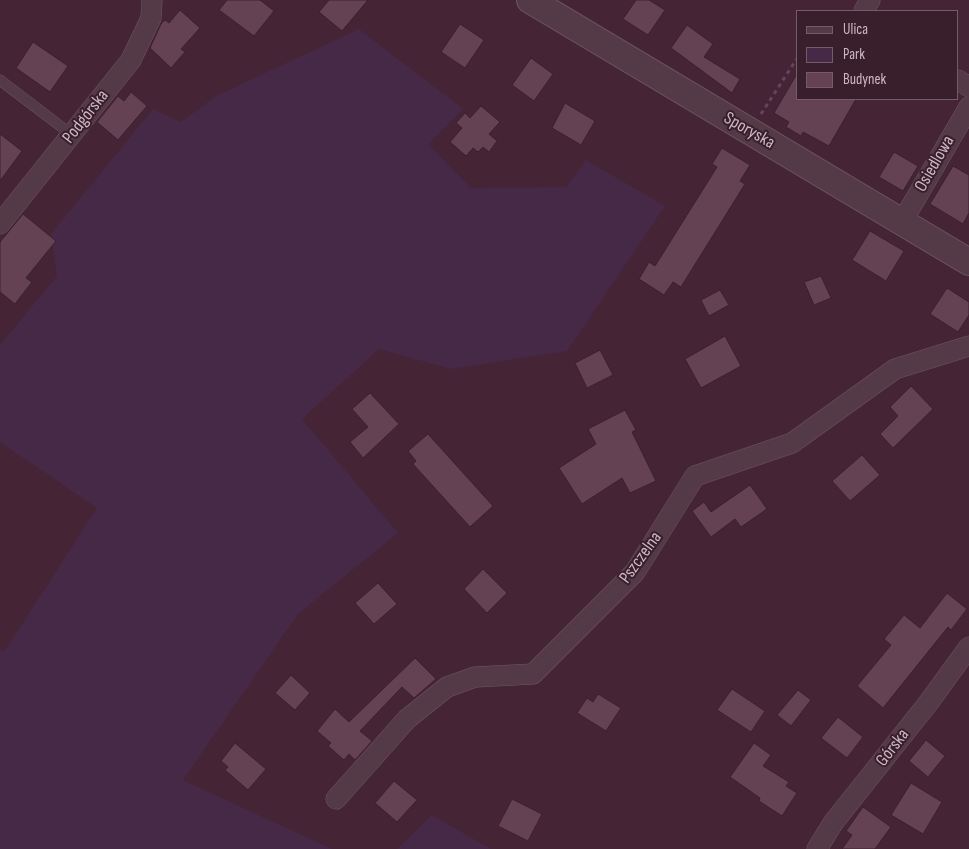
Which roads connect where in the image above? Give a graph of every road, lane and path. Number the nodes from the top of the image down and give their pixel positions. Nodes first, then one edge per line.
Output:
1 (152, 0) edge
2 (530, 0) edge
3 (796, 60) edge
4 (0, 80) edge
5 (969, 107) edge
6 (758, 119) dead end
7 (72, 135) junction
8 (902, 222) junction
9 (0, 224) edge
10 (969, 262) edge
11 (969, 346) edge
12 (969, 647) edge
13 (336, 799) dead end
14 (817, 849) edge

1 - 7 street, Podgórska
2 - 8 street, Sporyska
3 - 6 path
4 - 7 lane
5 - 8 street, Osiedlowa
7 - 9 street, Podgórska
8 - 10 street, Sporyska
11 - 13 street, Pszczelna
12 - 14 street, Górska

